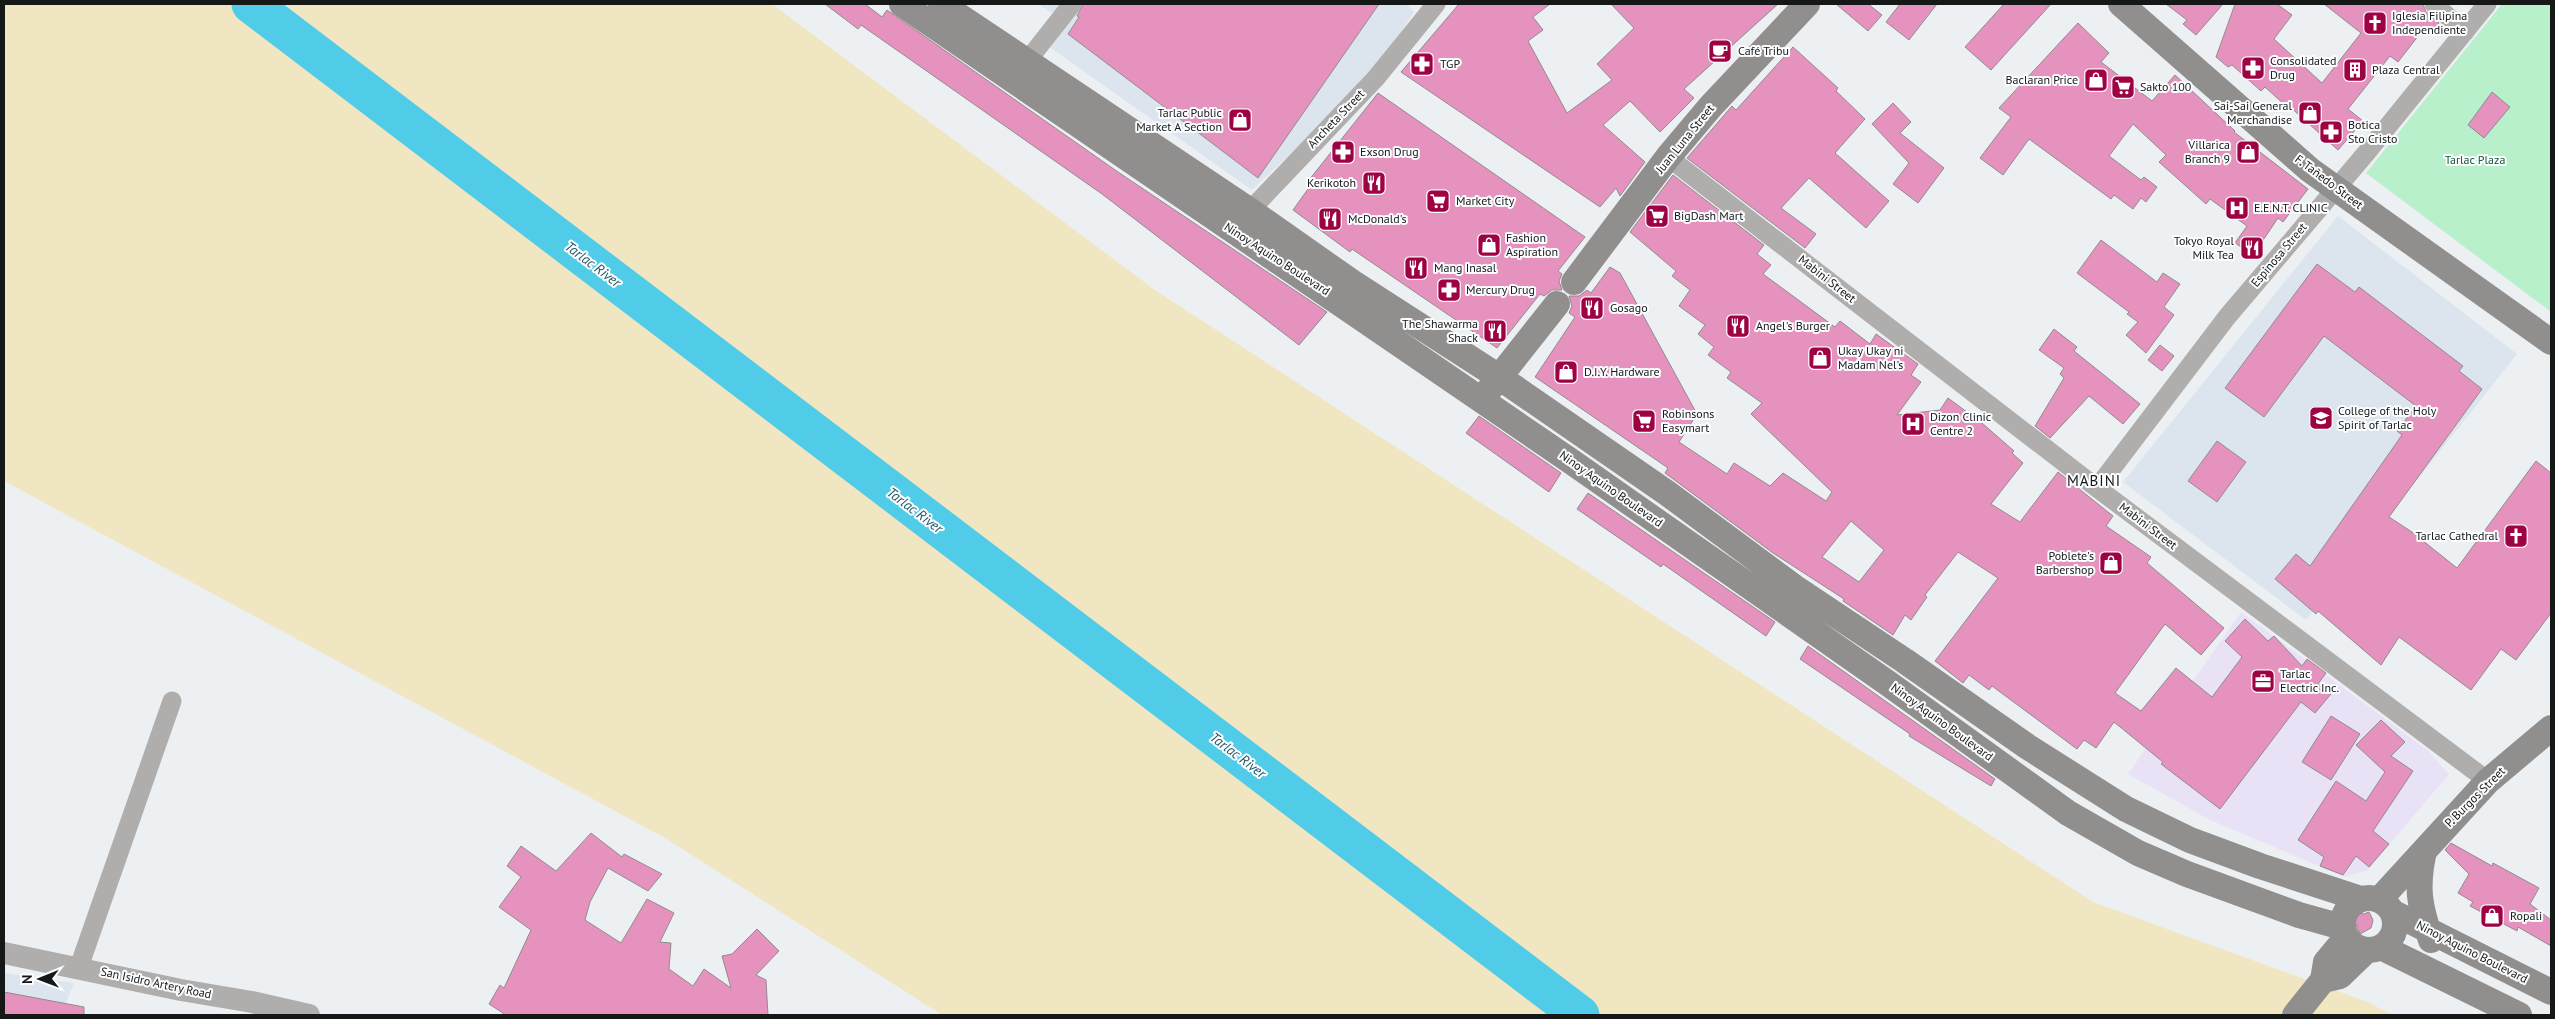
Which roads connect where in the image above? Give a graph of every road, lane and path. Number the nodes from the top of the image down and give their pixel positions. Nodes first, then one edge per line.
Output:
1 (902, 4) edge
2 (941, 4) edge
3 (1072, 4) edge
4 (1436, 4) edge
5 (1807, 4) edge
6 (2121, 4) edge
7 (2434, 4) edge
8 (2487, 4) edge
9 (2465, 32) junction
10 (1020, 70) junction
11 (1668, 158) junction
12 (2336, 188) junction
13 (1249, 210) junction
14 (1232, 230) junction
15 (1574, 282) dead end
16 (1556, 304) dead end
17 (2551, 342) edge
18 (1499, 377) junction
19 (1480, 401) junction
20 (2096, 488) junction
21 (172, 701) dead end
22 (2551, 728) edge
23 (2488, 781) junction
24 (2424, 850) junction
25 (2377, 903) junction
26 (2427, 928) junction
27 (2359, 941) junction
28 (4, 953) edge
29 (79, 967) junction
30 (2444, 978) junction
31 (2551, 992) edge
32 (309, 1015) edge
33 (2295, 1015) edge
34 (2519, 1015) edge

1 - 10 main road, Ninoy Aquino Boulevard
2 - 10 main road, Ninoy Aquino Boulevard
3 - 10 street
4 - 13 street, Ancheta Street
5 - 11 main road, Juan Luna Street
6 - 12 main road, F. Tañedo Street
7 - 9 street
8 - 9 street, Espinosa Street
9 - 12 street, Espinosa Street
10 - 13 main road, Ninoy Aquino Boulevard
10 - 14 main road, Ninoy Aquino Boulevard
11 - 15 main road, Juan Luna Street
11 - 20 street, Mabini Street
12 - 17 main road, F. Tañedo Street
12 - 20 street, Espinosa Street
13 - 14 street, Ancheta Street
13 - 18 main road, Ninoy Aquino Boulevard
14 - 19 main road, Ninoy Aquino Boulevard
16 - 18 main road
18 - 19 main road
18 - 25 main road, Ninoy Aquino Boulevard
19 - 27 main road, Ninoy Aquino Boulevard
20 - 23 street, Mabini Street
21 - 29 street
22 - 23 main road, P. Burgos Street
23 - 24 main road, P. Burgos Street
24 - 25 main road, P. Burgos Street
24 - 26 main road
25 - 26 main road, Ninoy Aquino Boulevard
25 - 27 main road, P. Burgos Street
25 - 27 main road
26 - 30 main road
26 - 31 main road, Ninoy Aquino Boulevard
27 - 30 main road, Ninoy Aquino Boulevard
27 - 33 main road
28 - 29 street, San Isidro Artery Road
29 - 32 street, San Isidro Artery Road
30 - 34 main road, Ninoy Aquino Boulevard

